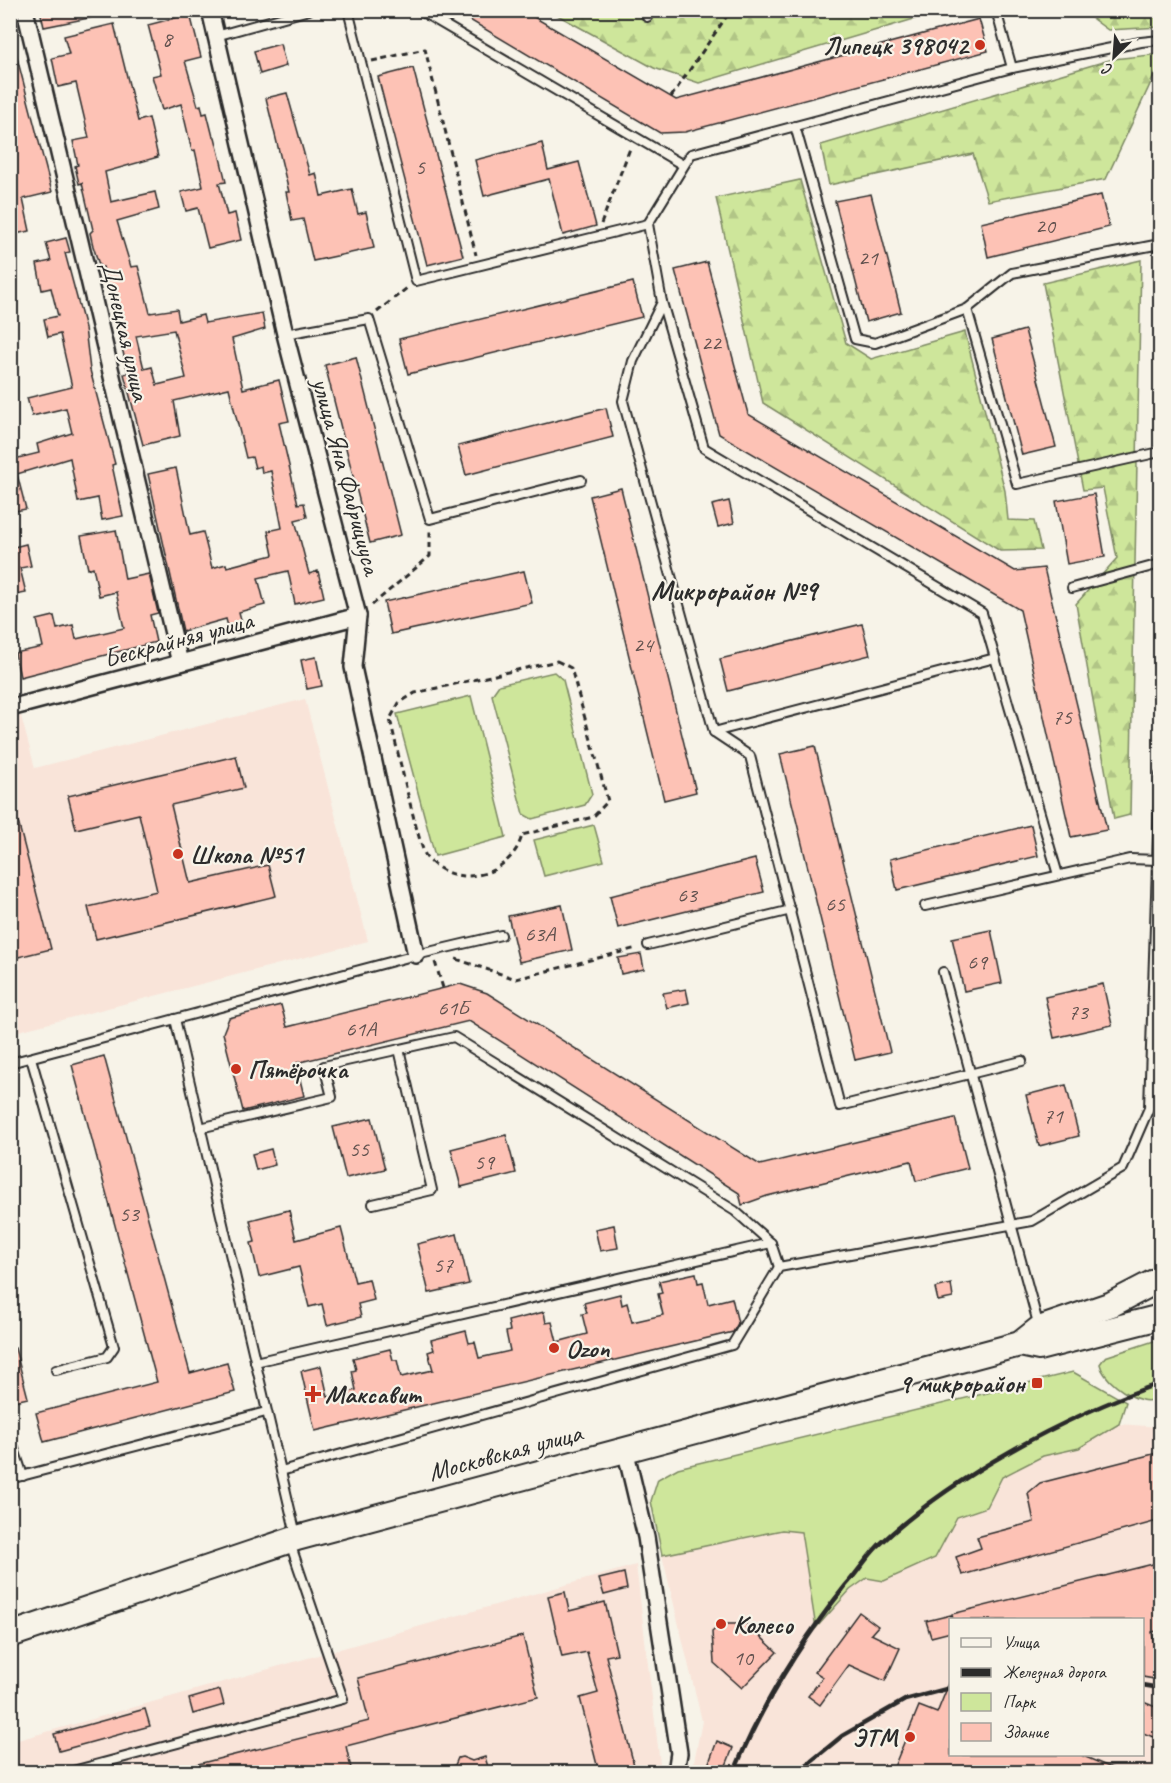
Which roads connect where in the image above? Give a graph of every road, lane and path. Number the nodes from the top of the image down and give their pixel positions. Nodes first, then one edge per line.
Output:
1 (25, 10) edge
2 (210, 10) edge
3 (348, 10) edge
4 (419, 10) edge
5 (731, 10) edge
6 (996, 10) edge
7 (305, 11) edge
8 (216, 36) junction
9 (1161, 40) edge
10 (361, 63) junction
11 (1012, 68) junction
12 (671, 97) dead end
13 (795, 126) junction
14 (635, 137) junction
15 (683, 165) junction
16 (648, 224) junction
17 (596, 238) junction
18 (1161, 244) edge
19 (478, 265) junction
20 (416, 281) junction
21 (662, 302) junction
22 (967, 309) junction
23 (369, 319) junction
24 (285, 334) junction
25 (1161, 452) edge
26 (580, 480) dead end
27 (430, 519) junction
28 (1161, 564) edge
29 (1072, 588) dead end
30 (358, 616) junction
31 (995, 658) junction
32 (180, 663) junction
33 (10, 708) edge
34 (714, 732) junction
35 (1161, 774) edge
36 (593, 817) joint
37 (1158, 860) junction
38 (1058, 875) junction
39 (925, 906) dead end
40 (791, 910) junction
41 (501, 935) dead end
42 (648, 945) joint
43 (431, 951) junction
44 (416, 955) junction
45 (943, 972) dead end
46 (443, 988) dead end
47 (175, 1019) junction
48 (399, 1049) junction
49 (31, 1058) junction
50 (1022, 1061) dead end
51 (10, 1063) edge
52 (970, 1075) junction
53 (200, 1128) junction
54 (373, 1204) dead end
55 (1011, 1226) junction
56 (771, 1243) junction
57 (779, 1267) junction
58 (1161, 1279) edge
59 (1155, 1319) edge
60 (1039, 1329) junction
61 (1020, 1344) junction
62 (255, 1362) junction
63 (57, 1370) dead end
64 (266, 1412) junction
65 (10, 1437) edge
66 (625, 1449) junction
67 (281, 1471) junction
68 (23, 1476) junction
69 (10, 1479) edge
70 (293, 1540) junction
71 (10, 1635) edge
72 (69, 1773) edge
73 (676, 1773) edge

1 - 32 street, Донецкая улица
2 - 8 street, улица Яна Фабрициуса
3 - 10 lane
4 - 14 lane
5 - 12 path
6 - 11 lane
7 - 8 lane
8 - 24 street, улица Яна Фабрициуса
9 - 11 lane
10 - 19 path
10 - 20 lane
11 - 13 lane
13 - 15 lane
13 - 22 lane
14 - 15 lane
14 - 17 path
15 - 16 lane
16 - 17 lane
16 - 21 lane
17 - 19 lane
18 - 22 lane
19 - 20 lane
20 - 23 path
21 - 31 lane
21 - 34 lane
22 - 25 lane
23 - 24 lane
23 - 27 lane
24 - 30 street, улица Яна Фабрициуса
26 - 27 lane
27 - 30 path
28 - 29 lane
30 - 32 street, Бескрайняя улица
30 - 44 street, улица Яна Фабрициуса
31 - 34 lane
31 - 38 lane
32 - 33 street, Бескрайняя улица
34 - 40 lane
35 - 37 lane
36 - 36 path
37 - 38 lane
37 - 55 lane
38 - 39 lane
40 - 42 lane
40 - 52 lane
41 - 43 lane
42 - 43 path
43 - 44 lane
43 - 46 path
44 - 47 lane
45 - 52 lane
47 - 49 lane
47 - 53 lane
48 - 53 lane
48 - 54 lane
48 - 56 lane
49 - 51 lane
49 - 63 lane
50 - 52 lane
52 - 55 lane
53 - 62 lane
55 - 57 lane
55 - 60 lane
56 - 57 lane
56 - 62 lane
57 - 67 lane
58 - 60 main road, Московская улица
59 - 61 main road, Московская улица
60 - 61 main road, Московская улица
61 - 66 main road, Московская улица
62 - 64 lane
64 - 67 lane
64 - 68 lane
65 - 68 lane
66 - 70 main road, Московская улица
66 - 73 street
67 - 70 lane
68 - 69 lane
70 - 71 main road, Московская улица
70 - 72 lane

